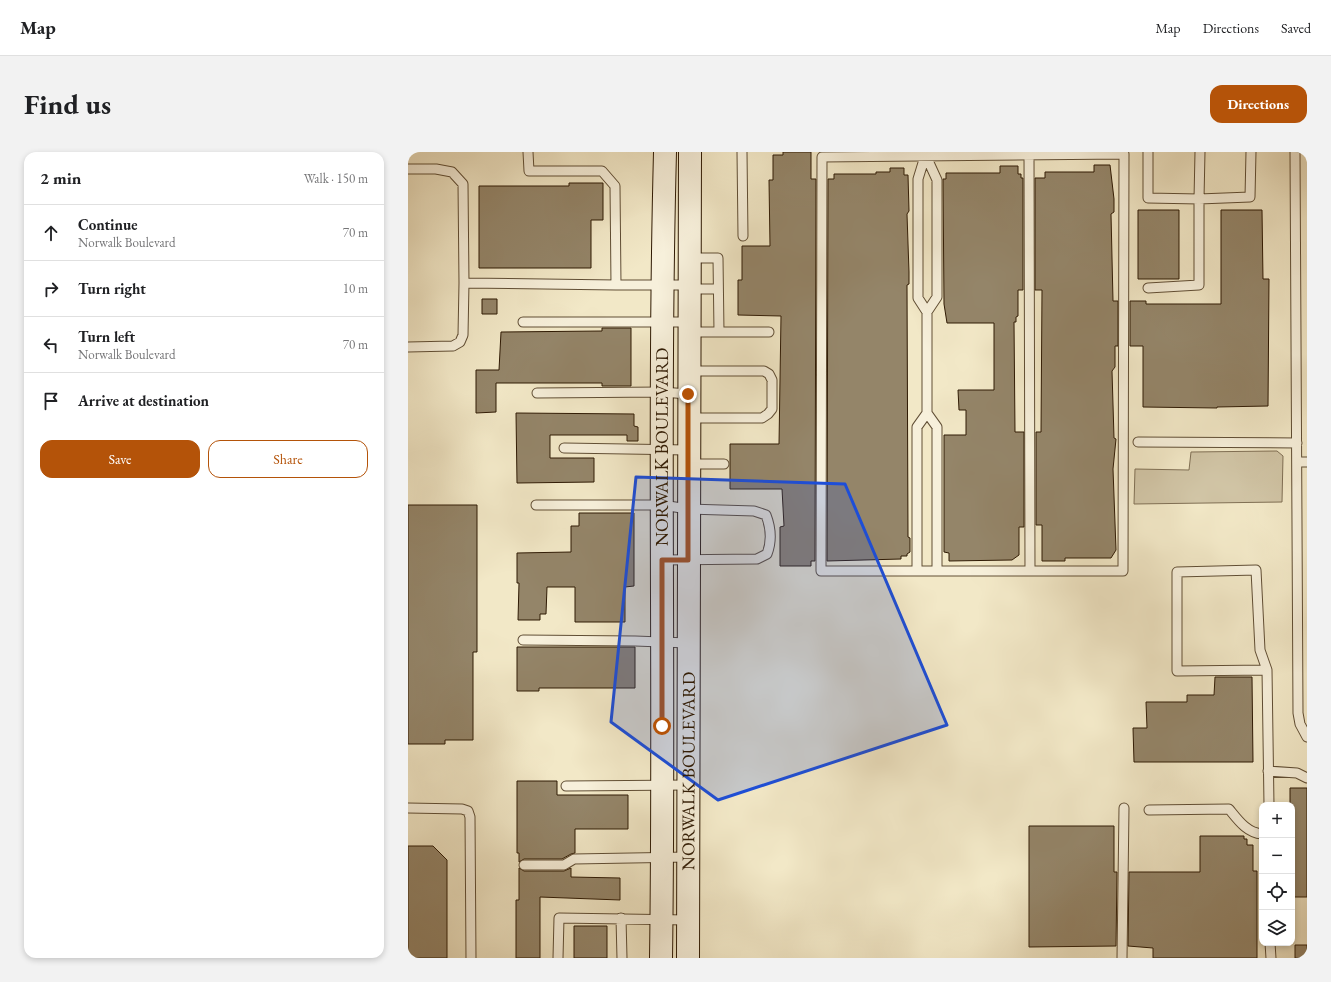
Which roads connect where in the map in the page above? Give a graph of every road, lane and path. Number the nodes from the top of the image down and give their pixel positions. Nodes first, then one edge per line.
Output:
1 (528, 152) edge
2 (665, 152) edge
3 (690, 152) edge
4 (742, 152) edge
5 (1148, 152) edge
6 (1200, 152) edge
7 (1251, 152) edge
8 (1295, 152) edge
9 (926, 154) edge
10 (1029, 155) junction
11 (408, 169) edge
12 (1199, 199) junction
13 (742, 236) dead end
14 (688, 258) junction
15 (464, 284) junction
16 (616, 285) junction
17 (662, 286) junction
18 (688, 287) junction
19 (1148, 288) dead end
20 (718, 289) junction
21 (928, 312) junction
22 (523, 322) dead end
23 (662, 323) junction
24 (688, 327) junction
25 (719, 332) junction
26 (769, 332) dead end
27 (408, 347) edge
28 (688, 371) junction
29 (662, 392) junction
30 (537, 393) dead end
31 (688, 394) junction
32 (927, 413) junction
33 (688, 418) junction
34 (1138, 442) dead end
35 (1297, 443) junction
36 (564, 448) dead end
37 (662, 448) junction
38 (688, 457) junction
39 (1297, 462) junction
40 (1307, 462) edge
41 (724, 464) dead end
42 (536, 505) dead end
43 (662, 505) junction
44 (688, 509) junction
45 (662, 560) junction
46 (688, 560) junction
47 (917, 571) junction
48 (937, 571) junction
49 (1030, 571) junction
50 (523, 640) dead end
51 (662, 641) junction
52 (688, 643) junction
53 (1267, 670) junction
54 (1307, 737) edge
55 (1268, 771) junction
56 (1307, 778) edge
57 (662, 784) junction
58 (688, 785) junction
59 (566, 786) dead end
60 (1269, 802) edge
61 (408, 808) edge
62 (1124, 808) dead end
63 (1149, 810) dead end
64 (1259, 834) edge
65 (688, 857) junction
66 (662, 858) junction
67 (524, 865) dead end
68 (621, 918) junction
69 (661, 918) junction
70 (688, 920) junction
71 (1270, 946) edge
72 (471, 958) edge
73 (558, 958) edge
74 (622, 958) edge
75 (661, 958) edge
76 (688, 958) edge
77 (1122, 958) edge
78 (1271, 958) edge

1 - 16 lane
2 - 17 main road, NORWALK BOULEVARD
3 - 14 main road, NORWALK BOULEVARD
4 - 13 lane
5 - 12 lane
6 - 12 lane
7 - 12 lane
8 - 35 lane
9 - 10 lane
9 - 21 lane
9 - 21 lane
9 - 47 lane
10 - 49 lane
10 - 49 lane
11 - 15 lane
12 - 19 lane
14 - 18 main road, NORWALK BOULEVARD
14 - 20 lane
15 - 16 lane
15 - 27 lane
16 - 17 lane
17 - 18 lane
17 - 23 main road, NORWALK BOULEVARD
18 - 20 lane
18 - 24 main road, NORWALK BOULEVARD
20 - 25 lane
21 - 32 lane
22 - 23 lane
23 - 24 lane
23 - 29 main road, NORWALK BOULEVARD
24 - 25 lane
24 - 28 main road, NORWALK BOULEVARD
25 - 26 lane
28 - 31 main road, NORWALK BOULEVARD
28 - 33 lane
29 - 30 lane
29 - 31 lane
29 - 37 main road, NORWALK BOULEVARD
31 - 33 main road, NORWALK BOULEVARD
32 - 47 lane
32 - 48 lane
33 - 38 main road, NORWALK BOULEVARD
34 - 35 lane
35 - 39 lane
36 - 37 lane
37 - 38 lane
37 - 43 main road, NORWALK BOULEVARD
38 - 41 lane
38 - 44 main road, NORWALK BOULEVARD
39 - 40 lane
39 - 54 lane
42 - 43 lane
43 - 44 lane
43 - 45 main road, NORWALK BOULEVARD
44 - 46 main road, NORWALK BOULEVARD
44 - 46 lane
45 - 46 lane
45 - 51 main road, NORWALK BOULEVARD
46 - 52 main road, NORWALK BOULEVARD
47 - 48 lane
48 - 49 lane
50 - 51 lane
51 - 52 lane
51 - 57 main road, NORWALK BOULEVARD
52 - 58 main road, NORWALK BOULEVARD
53 - 53 lane
53 - 55 lane
55 - 56 lane
55 - 60 lane
57 - 58 lane
57 - 59 lane
57 - 66 main road, NORWALK BOULEVARD
58 - 65 main road, NORWALK BOULEVARD
61 - 72 lane
62 - 77 lane
63 - 64 lane
65 - 66 lane
65 - 70 main road, NORWALK BOULEVARD
66 - 67 lane
66 - 69 main road, NORWALK BOULEVARD
68 - 69 lane
68 - 73 lane
68 - 74 lane
69 - 70 lane
69 - 75 main road, NORWALK BOULEVARD
70 - 76 main road, NORWALK BOULEVARD
71 - 78 lane

